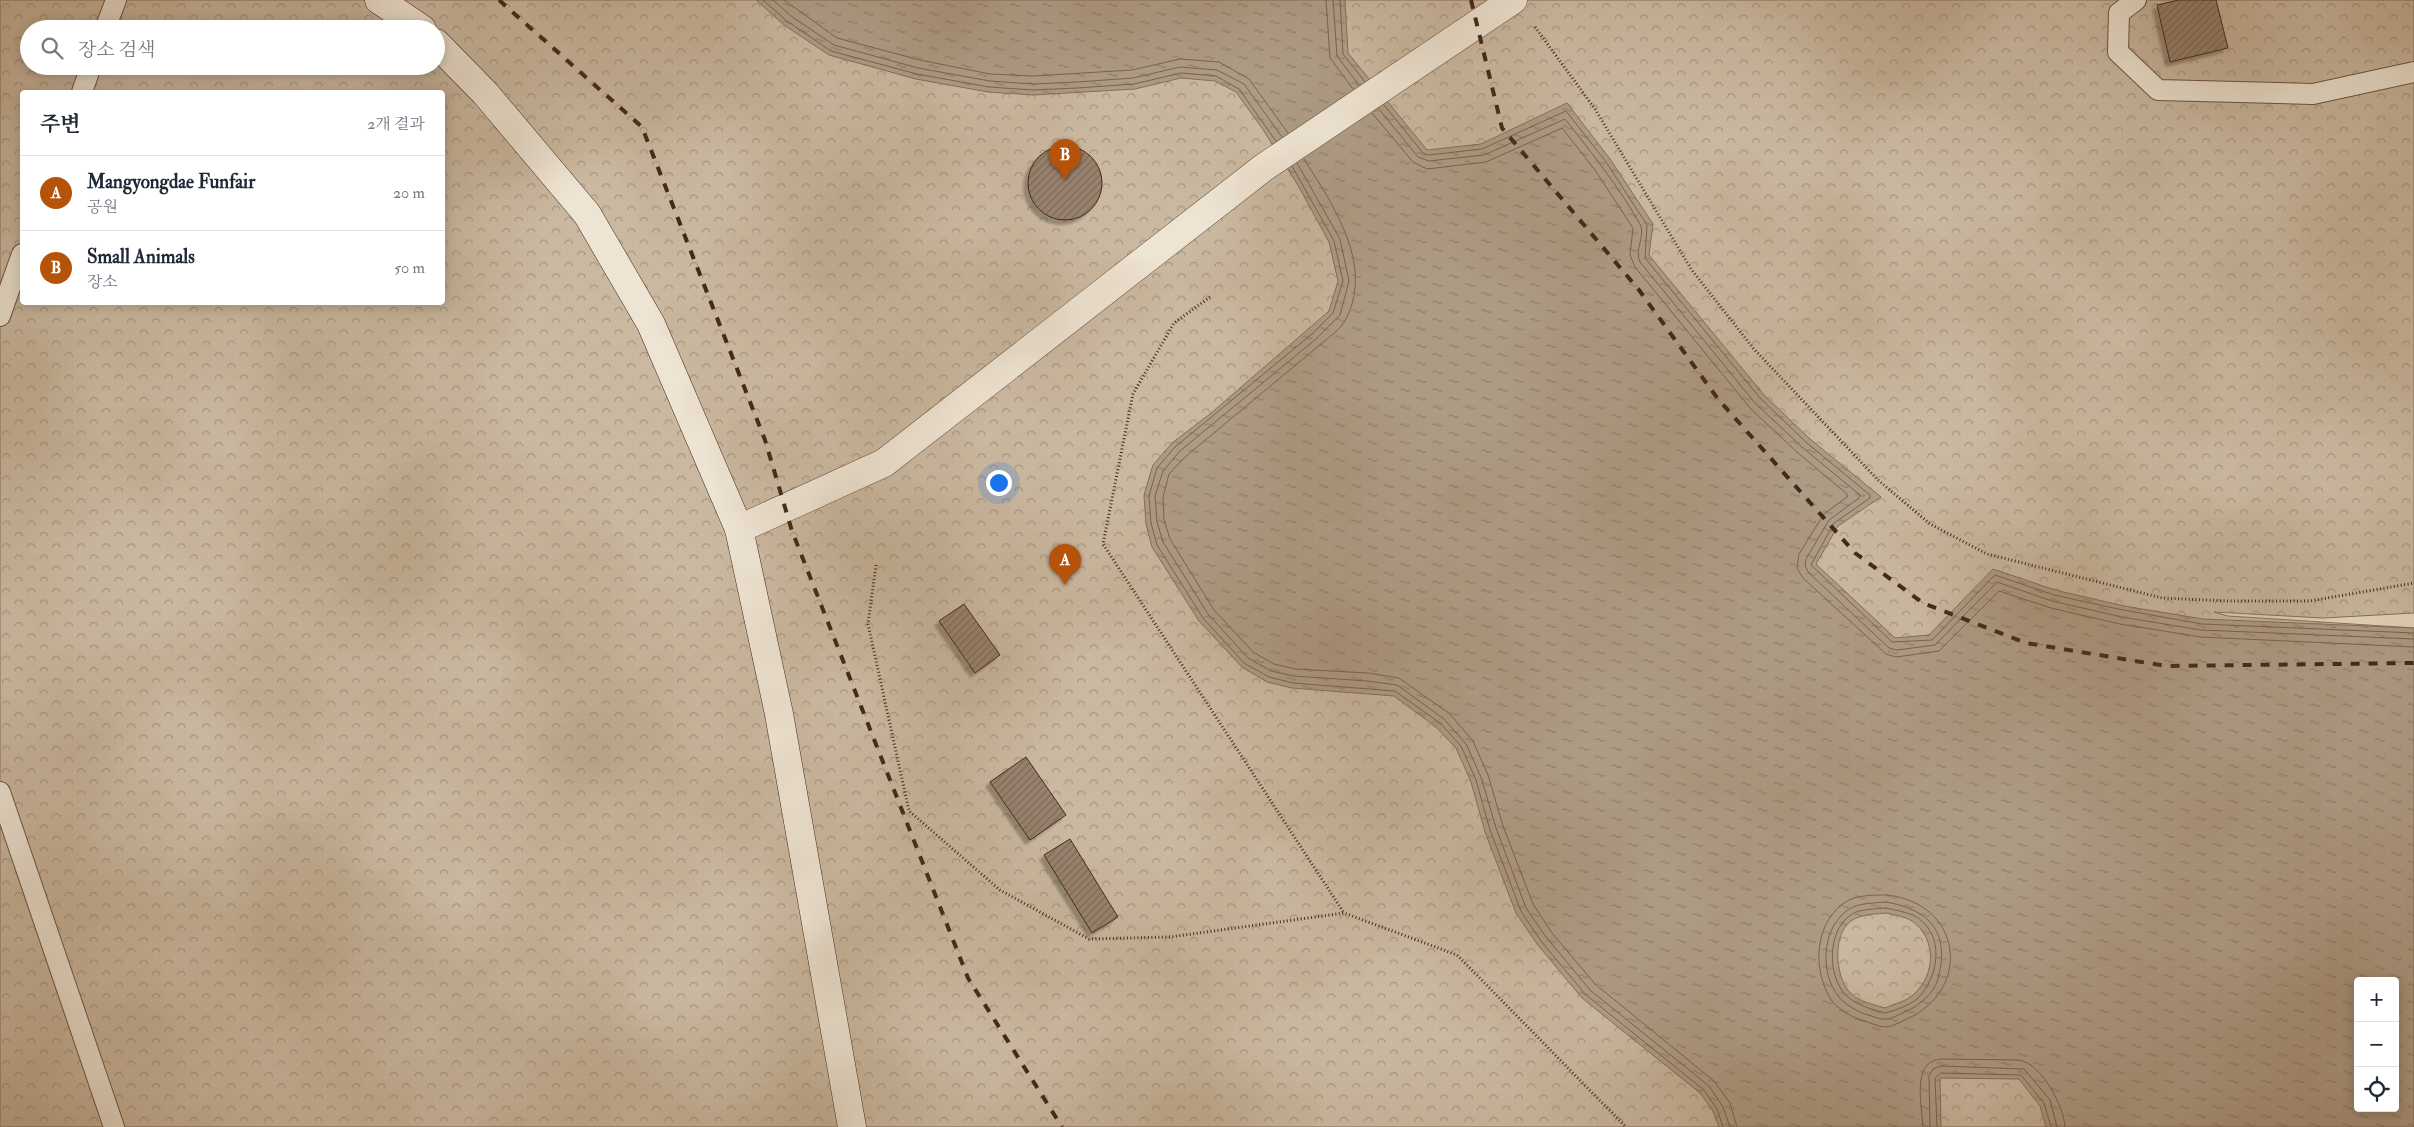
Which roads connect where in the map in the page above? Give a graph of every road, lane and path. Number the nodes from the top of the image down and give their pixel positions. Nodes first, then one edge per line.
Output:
1 (116, 0) edge
2 (380, 0) edge
3 (1512, 0) edge
4 (2136, 0) edge
5 (108, 20) edge
6 (409, 20) edge
7 (1533, 23) dead end
8 (445, 52) edge
9 (2414, 72) edge
10 (88, 75) edge
11 (83, 90) edge
12 (20, 260) edge
13 (1210, 297) dead end
14 (0, 316) edge
15 (739, 529) junction
16 (876, 565) dead end
17 (2414, 583) edge
18 (0, 792) edge
19 (1344, 913) junction
20 (114, 1127) edge
21 (852, 1127) edge
22 (1626, 1127) edge

1 - 5 lane
2 - 6 street
3 - 15 street
4 - 9 lane
7 - 17 path
8 - 15 street
10 - 11 lane
12 - 14 lane
13 - 19 path
15 - 21 street
16 - 19 path
18 - 20 lane
19 - 22 path

